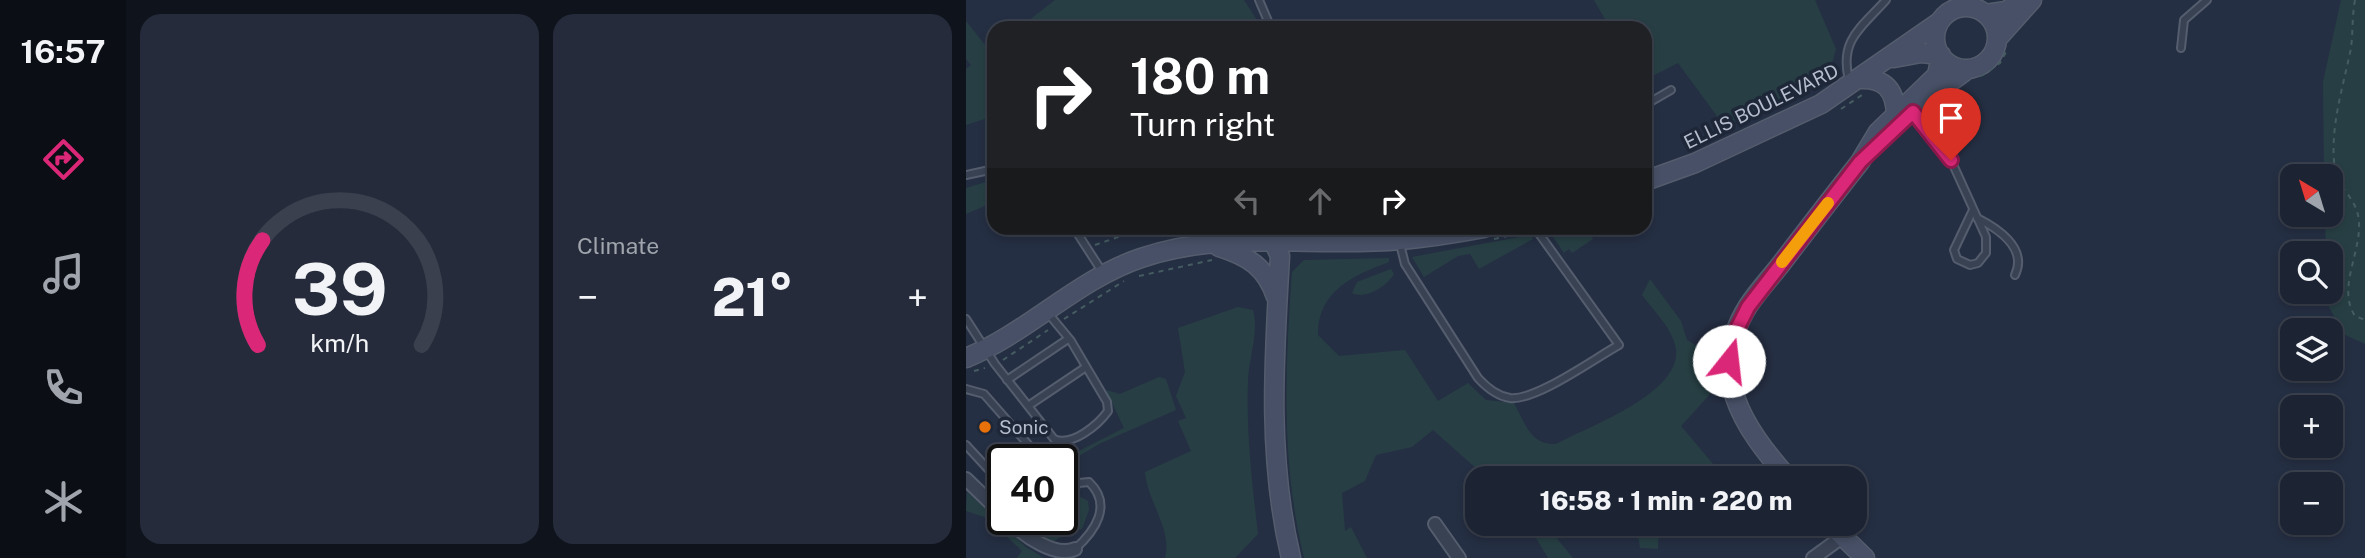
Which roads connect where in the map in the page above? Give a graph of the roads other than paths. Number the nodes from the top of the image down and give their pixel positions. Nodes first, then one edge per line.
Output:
1 (1259, 0) edge
2 (1886, 0) edge
3 (2023, 0) edge
4 (2032, 0) edge
5 (2207, 0) edge
6 (1979, 8) edge
7 (1946, 12) edge
8 (1268, 21) edge
9 (1998, 38) junction
10 (2181, 48) dead end
11 (1941, 55) junction
12 (1890, 59) junction
13 (1968, 69) junction
14 (1855, 82) junction
15 (1671, 90) dead end
16 (1652, 101) edge
17 (1905, 110) junction
18 (987, 170) edge
19 (966, 175) edge
20 (1652, 178) edge
21 (1973, 210) junction
22 (1977, 218) junction
23 (1078, 235) edge
24 (1265, 235) edge
25 (1272, 235) edge
26 (1398, 235) edge
27 (1540, 235) edge
28 (1188, 246) junction
29 (1104, 273) junction
30 (2015, 275) dead end
31 (1277, 315) junction
32 (1051, 317) junction
33 (966, 319) edge
34 (1069, 339) junction
35 (990, 357) junction
36 (966, 358) edge
37 (1086, 367) junction
38 (1007, 380) junction
39 (966, 389) edge
40 (1028, 406) junction
41 (1027, 444) edge
42 (966, 445) edge
43 (987, 466) edge
44 (1779, 466) edge
45 (966, 479) edge
46 (1078, 484) edge
47 (987, 494) edge
48 (984, 497) junction
49 (987, 500) edge
50 (1435, 524) dead end
51 (1032, 535) edge
52 (1830, 536) edge
53 (1841, 536) edge
54 (1075, 549) joint
55 (1291, 558) edge
56 (1459, 558) edge
57 (1813, 558) edge
58 (1865, 558) edge

1 - 8 lane
2 - 14 lane
3 - 6 main road
4 - 9 main road
5 - 10 lane
6 - 7 main road
6 - 9 main road
7 - 11 main road
7 - 12 main road, ELLIS BOULEVARD
9 - 13 main road
11 - 12 main road, ELLIS BOULEVARD
11 - 13 main road
11 - 17 main road
12 - 14 main road, ELLIS BOULEVARD
13 - 17 main road
14 - 17 main road
14 - 20 main road, ELLIS BOULEVARD
15 - 16 lane
17 - 21 lane
17 - 44 main road
18 - 19 lane
21 - 22 lane
21 - 22 lane
22 - 30 lane
23 - 29 lane
24 - 28 main road
25 - 31 main road
26 - 27 lane
28 - 29 main road
28 - 31 main road
29 - 32 main road
31 - 55 main road
32 - 34 lane
32 - 35 main road
33 - 35 lane
34 - 37 lane
34 - 38 lane
35 - 36 main road
35 - 38 lane
37 - 40 lane
37 - 40 lane
38 - 40 lane
39 - 41 lane
42 - 43 lane
45 - 48 street
46 - 54 lane
47 - 48 lane
48 - 49 street
50 - 56 street
51 - 54 street
52 - 57 street
53 - 58 main road

